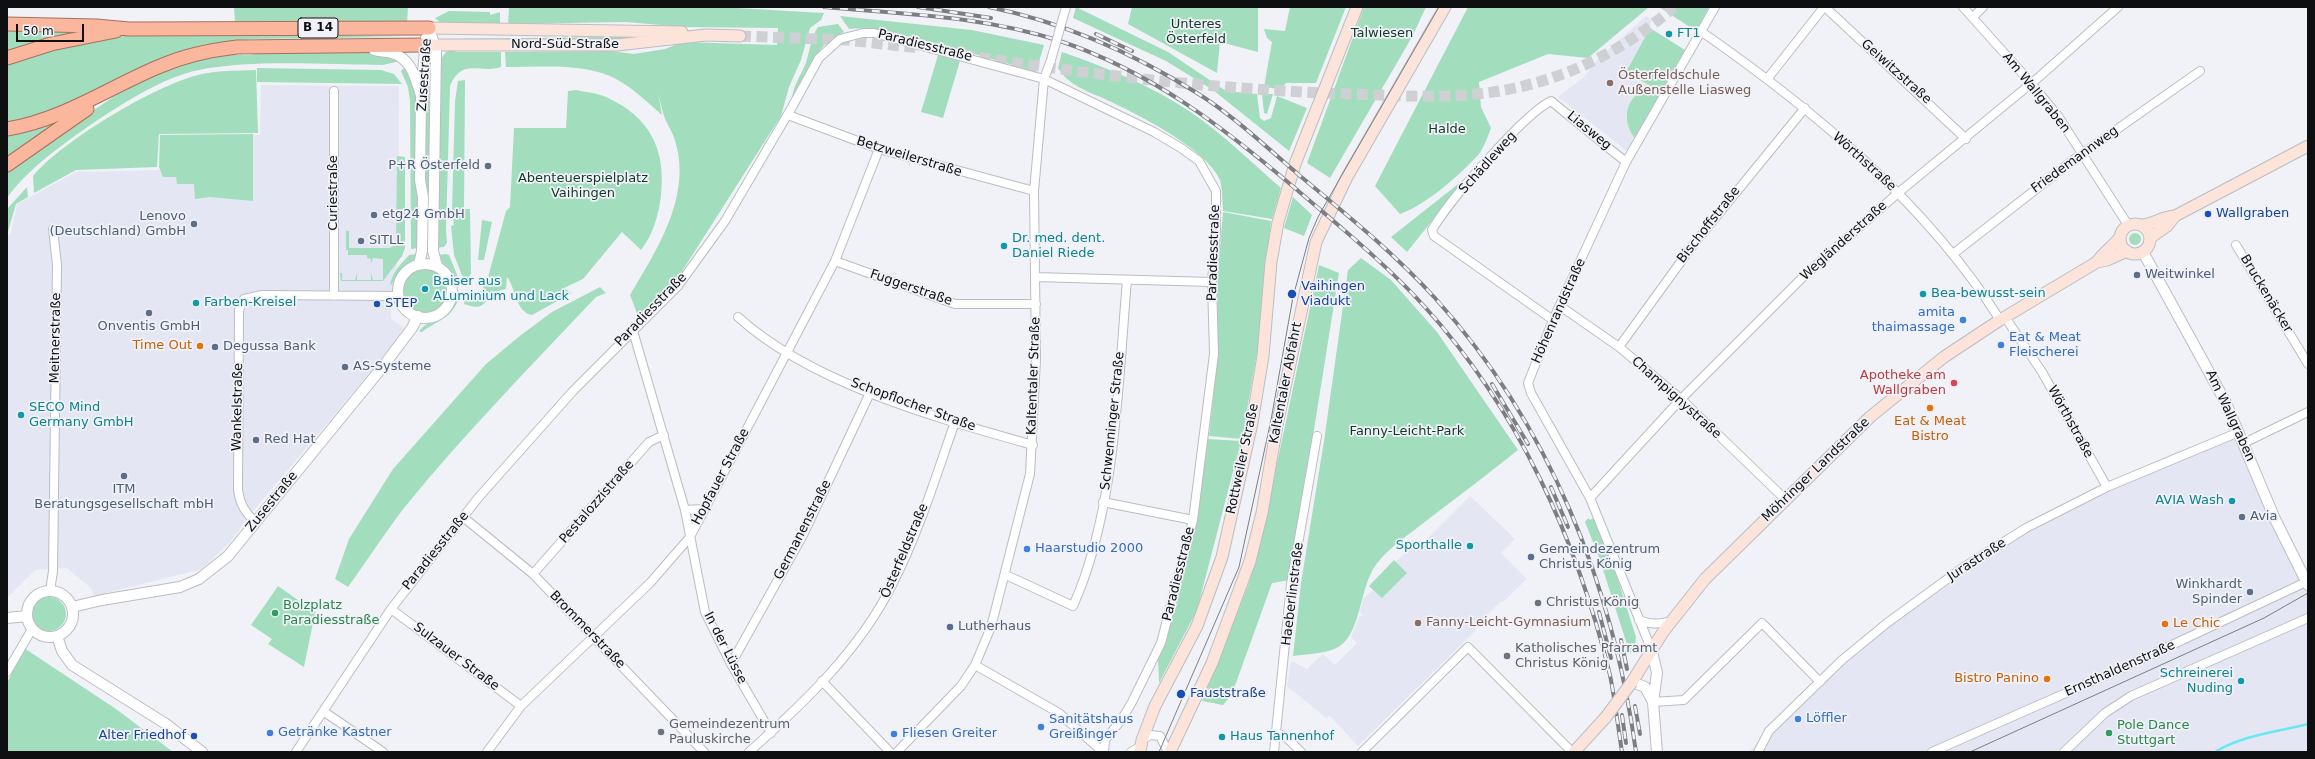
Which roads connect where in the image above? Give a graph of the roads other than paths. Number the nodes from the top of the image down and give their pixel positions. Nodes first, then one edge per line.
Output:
1 (1066, 7) edge
2 (1357, 7) edge
3 (1445, 7) edge
4 (1715, 7) edge
5 (1824, 7) edge
6 (1962, 7) edge
7 (1983, 7) edge
8 (2118, 7) edge
9 (1973, 17) junction
10 (7, 24) edge
11 (429, 28) junction
12 (129, 29) junction
13 (1702, 32) junction
14 (706, 35) junction
15 (740, 36) tunnel mouth
16 (430, 45) junction
17 (362, 46) junction
18 (7, 58) edge
19 (2200, 71) dead end
20 (1768, 78) junction
21 (1044, 79) junction
22 (2032, 83) junction
23 (122, 85) junction
24 (334, 91) dead end
25 (422, 97) junction
26 (1551, 101) joint
27 (1805, 108) junction
28 (788, 115) junction
29 (7, 129) edge
30 (1966, 139) junction
31 (2308, 146) edge
32 (879, 149) junction
33 (2082, 153) junction
34 (1626, 162) junction
35 (7, 165) edge
36 (1034, 191) junction
37 (1898, 193) junction
38 (2175, 216) junction
39 (2128, 225) junction
40 (2142, 225) junction
41 (53, 229) dead end
42 (2120, 237) junction
43 (2150, 238) junction
44 (2236, 245) dead end
45 (2127, 251) junction
46 (2142, 252) junction
47 (1953, 254) junction
48 (835, 261) junction
49 (2097, 262) junction
50 (419, 264) junction
51 (437, 266) junction
52 (1035, 277) junction
53 (1127, 280) junction
54 (1212, 282) junction
55 (334, 296) junction
56 (399, 296) junction
57 (1036, 304) junction
58 (1560, 306) junction
59 (418, 316) junction
60 (738, 317) dead end
61 (2003, 319) junction
62 (1553, 320) junction
63 (633, 331) junction
64 (1619, 347) junction
65 (786, 354) junction
66 (2308, 364) edge
67 (870, 393) junction
68 (1681, 399) junction
69 (2308, 412) edge
70 (955, 422) junction
71 (2239, 432) junction
72 (664, 435) junction
73 (1317, 436) dead end
74 (2244, 443) junction
75 (1033, 445) junction
76 (2107, 487) junction
77 (1590, 498) junction
78 (1785, 499) junction
79 (1103, 502) junction
80 (703, 509) junction
81 (685, 510) junction
82 (463, 517) junction
83 (1193, 520) junction
84 (256, 522) junction
85 (690, 536) junction
86 (533, 574) junction
87 (1006, 575) junction
88 (2307, 584) edge
89 (50, 591) junction
90 (72, 607) junction
91 (391, 609) junction
92 (27, 616) junction
93 (7, 618) edge
94 (2308, 618) edge
95 (1639, 620) junction
96 (1671, 621) junction
97 (32, 629) junction
98 (57, 636) junction
99 (594, 637) junction
100 (1652, 651) junction
101 (730, 664) junction
102 (975, 665) junction
103 (7, 672) edge
104 (822, 681) junction
105 (1632, 682) junction
106 (1820, 682) junction
107 (1653, 702) junction
108 (521, 706) junction
109 (323, 711) junction
110 (771, 733) junction
111 (1277, 733) junction
112 (1141, 746) edge
113 (202, 752) edge
114 (296, 752) edge
115 (383, 752) edge
116 (487, 752) edge
117 (704, 752) edge
118 (749, 752) edge
119 (890, 752) edge
120 (897, 752) edge
121 (1103, 752) edge
122 (1131, 752) edge
123 (1169, 752) edge
124 (1274, 752) edge
125 (1301, 752) edge
126 (1362, 752) edge
127 (1573, 752) edge
128 (1657, 752) edge
129 (1758, 752) edge
130 (1932, 752) edge
131 (2064, 752) edge

1 - 21 street, Kaltentaler Straße, bridge
2 - 112 main road, Rottweiler Straße
3 - 123 main road, Kaltentaler Abfahrt
4 - 13 street, Höhenrandstraße
5 - 20 street
5 - 30 street, Geiwitzstraße
6 - 9 street, Am Wallgraben
7 - 9 street
8 - 22 street, Wegländerstraße
9 - 22 street, Am Wallgraben
10 - 12 highway, B 14
11 - 12 highway, B 14
11 - 14 main road, Nord-Süd-Straße
11 - 16 street, Zusestraße
12 - 18 highway, B 14
13 - 20 street, Wörthstraße
13 - 34 street, Höhenrandstraße
14 - 15 main road, Nord-Süd-Straße
14 - 16 main road, Nord-Süd-Straße
16 - 17 highway, B 14
16 - 25 street, Zusestraße
16 - 51 street, Zusestraße
17 - 23 highway, B 14
17 - 25 street
19 - 33 street, Friedemannweg
20 - 27 street, Wörthstraße
21 - 28 street, Paradiesstraße
21 - 36 street, Kaltentaler Straße
21 - 54 street, Paradiesstraße
22 - 30 street, Wegländerstraße
22 - 33 street, Am Wallgraben
23 - 29 highway, B 14
23 - 35 highway, B 14
24 - 55 street, Curiestraße
25 - 50 street, Zusestraße
26 - 34 street, Liasweg
26 - 62 street, Schädleweg
27 - 37 street, Wörthstraße
27 - 64 street, Bischoffstraße
28 - 32 street, Betzweilerstraße
28 - 63 street, Paradiesstraße
30 - 37 street, Wegländerstraße
31 - 38 main road
32 - 36 street, Betzweilerstraße
32 - 48 street, Hopfauer Straße
33 - 39 street, Am Wallgraben
33 - 47 street, Friedemannweg
34 - 58 street, Höhenrandstraße
36 - 52 street, Kaltentaler Straße
37 - 47 street, Wörthstraße
37 - 68 street, Wegländerstraße
38 - 40 main road
38 - 43 main road
39 - 40 main road
39 - 42 main road, Möhringer Landstraße
40 - 43 main road
41 - 89 street, Meitnerstraße
42 - 45 main road
42 - 49 main road, Möhringer Landstraße
43 - 46 main road
44 - 66 street, Bruckenäcker
45 - 46 main road, Möhringer Landstraße
45 - 49 main road, Möhringer Landstraße
46 - 71 street, Am Wallgraben
47 - 61 street, Wörthstraße
48 - 57 street, Fuggerstraße
48 - 65 street, Hopfauer Straße
49 - 61 main road, Möhringer Landstraße
50 - 51 street
50 - 56 street
51 - 59 street, Zusestraße
52 - 53 street
52 - 57 street, Kaltentaler Straße
53 - 54 street
53 - 79 street, Schwenninger Straße
54 - 83 street, Paradiesstraße
55 - 56 street, Wankelstraße
55 - 84 street, Wankelstraße
56 - 59 street
57 - 75 street, Kaltentaler Straße
58 - 62 street, Höhenrandstraße
58 - 64 street, Champignystraße
59 - 84 street, Zusestraße
60 - 65 street, Schopflocher Straße
61 - 76 street, Wörthstraße
61 - 78 main road, Möhringer Landstraße
62 - 77 street, Höhenrandstraße
63 - 72 street, In der Lüsse
63 - 82 street, Paradiesstraße
64 - 68 street, Champignystraße
65 - 67 street, Schopflocher Straße
65 - 80 street, Hopfauer Straße
67 - 70 street, Schopflocher Straße
67 - 101 street, Germanenstraße
68 - 77 street, Wegländerstraße
68 - 78 street, Champignystraße
69 - 74 street
70 - 75 street, Schopflocher Straße
70 - 104 street, Österfeldstraße
71 - 74 street, Am Wallgraben
71 - 76 street, Jurastraße
72 - 81 street, In der Lüsse
72 - 86 street, Pestalozzistraße
73 - 111 street, Haeberlinstraße
74 - 88 street, Am Wallgraben
75 - 87 street, Kaltentaler Straße
76 - 106 street, Jurastraße
77 - 95 street, Höhenrandstraße
78 - 96 main road, Möhringer Landstraße
79 - 83 street
79 - 87 street, Schwenninger Straße
80 - 81 street
80 - 85 street, Hopfauer Straße
81 - 85 street, In der Lüsse
82 - 86 street, Brommerstraße
82 - 91 street, Paradiesstraße
83 - 121 street, Paradiesstraße
84 - 90 street, Zusestraße
85 - 99 street, Hopfauer Straße
85 - 101 street, In der Lüsse
86 - 99 street, Brommerstraße
87 - 102 street, Kaltentaler Straße
88 - 130 street, Ernsthaldenstraße
89 - 90 street
89 - 92 street
90 - 98 street
91 - 108 street, Sulzauer Straße
91 - 109 street, Paradiesstraße
92 - 93 street
92 - 97 street
94 - 131 street
95 - 96 street
95 - 100 street, Höhenrandstraße
96 - 100 main road, Möhringer Landstraße
97 - 98 street
97 - 103 street
98 - 113 street
99 - 108 street, Hopfauer Straße
99 - 117 street, Brommerstraße
100 - 105 main road, Möhringer Landstraße
100 - 107 street, Höhenrandstraße
101 - 110 street, In der Lüsse
102 - 120 street, Kaltentaler Straße
102 - 121 street
104 - 110 street, Österfeldstraße
104 - 119 street
105 - 107 street
105 - 127 main road, Möhringer Landstraße, bridge
106 - 107 street
106 - 129 street, Jurastraße
107 - 128 street, Höhenrandstraße
108 - 116 street, Hopfauer Straße
109 - 114 street, Paradiesstraße
109 - 115 street
110 - 118 street, Österfeldstraße
111 - 124 street, Haeberlinstraße
111 - 125 street
112 - 122 street
112 - 123 street
126 - 127 street

